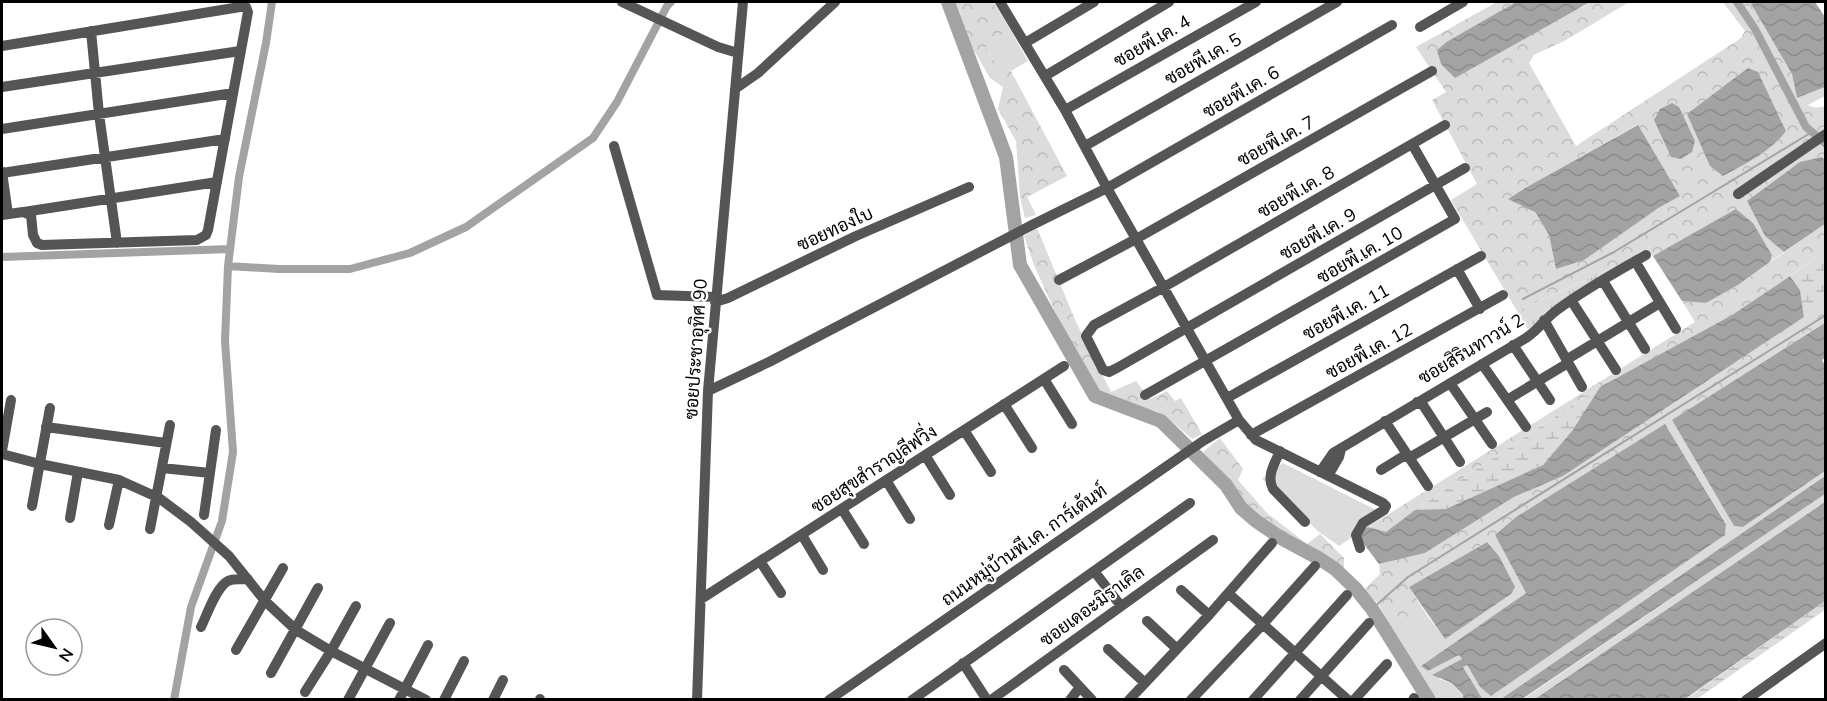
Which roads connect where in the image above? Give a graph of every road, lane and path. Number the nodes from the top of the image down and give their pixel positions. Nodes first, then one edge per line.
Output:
1 (622, 2) edge
2 (743, 2) edge
3 (835, 2) edge
4 (1013, 2) edge
5 (1094, 2) edge
6 (1169, 2) edge
7 (1256, 2) edge
8 (1337, 2) edge
9 (1463, 2) edge
10 (1001, 5) edge
11 (1444, 6) edge
12 (1392, 25) dead end
13 (1420, 27) dead end
14 (91, 31) junction
15 (1025, 43) junction
16 (2, 46) edge
17 (240, 51) junction
18 (738, 53) junction
19 (1432, 71) dead end
20 (94, 73) junction
21 (1045, 76) junction
22 (2, 87) edge
23 (735, 89) junction
24 (233, 93) junction
25 (1065, 110) junction
26 (99, 114) junction
27 (1445, 125) dead end
28 (2, 129) edge
29 (1825, 134) edge
30 (225, 139) junction
31 (1412, 144) junction
32 (614, 146) dead end
33 (1085, 146) junction
34 (105, 157) junction
35 (1465, 168) dead end
36 (2, 173) edge
37 (217, 182) junction
38 (1435, 186) junction
39 (969, 187) dead end
40 (1107, 188) junction
41 (1738, 194) dead end
42 (111, 198) junction
43 (23, 212) junction
44 (5, 214) edge
45 (1136, 238) junction
46 (117, 243) junction
47 (1646, 255) dead end
48 (1481, 256) dead end
49 (1635, 261) junction
50 (1458, 269) junction
51 (1059, 280) dead end
52 (1603, 281) junction
53 (1164, 287) junction
54 (1503, 296) dead end
55 (716, 300) junction
56 (1571, 300) junction
57 (1660, 303) junction
58 (1480, 309) junction
59 (1544, 320) junction
60 (1628, 322) junction
61 (1187, 328) junction
62 (1676, 329) dead end
63 (1597, 341) junction
64 (1513, 345) junction
65 (1645, 349) dead end
66 (1206, 361) junction
67 (1567, 362) junction
68 (1482, 364) junction
69 (1064, 366) dead end
70 (1616, 370) dead end
71 (1044, 379) junction
72 (1537, 381) junction
73 (1450, 383) junction
74 (1582, 387) dead end
75 (708, 391) junction
76 (1145, 395) dead end
77 (1227, 398) junction
78 (11, 400) dead end
79 (1507, 400) junction
80 (1550, 400) dead end
81 (1418, 402) junction
82 (1004, 404) junction
83 (50, 408) dead end
84 (1487, 412) dead end
85 (1474, 419) junction
86 (1239, 420) junction
87 (1386, 421) junction
88 (1072, 424) dead end
89 (170, 425) dead end
90 (46, 427) junction
91 (1526, 427) dead end
92 (216, 430) dead end
93 (964, 430) junction
94 (1251, 435) junction
95 (1444, 438) junction
96 (166, 443) junction
97 (1491, 444) dead end
98 (1032, 448) dead end
99 (1280, 451) junction
100 (2, 452) edge
101 (925, 455) junction
102 (1408, 456) junction
103 (1460, 462) dead end
104 (39, 465) junction
105 (162, 468) junction
106 (1381, 470) dead end
107 (78, 472) junction
108 (991, 472) dead end
109 (210, 473) junction
110 (1324, 474) junction
111 (119, 480) junction
112 (886, 480) junction
113 (1428, 486) dead end
114 (950, 495) dead end
115 (156, 497) junction
116 (1191, 503) dead end
117 (32, 506) dead end
118 (842, 508) junction
119 (204, 515) dead end
120 (70, 518) dead end
121 (910, 519) dead end
122 (1305, 522) dead end
123 (109, 525) dead end
124 (150, 529) dead end
125 (802, 535) junction
126 (1212, 540) dead end
127 (1272, 543) dead end
128 (864, 544) dead end
129 (1360, 548) dead end
130 (760, 561) junction
131 (1315, 566) dead end
132 (283, 568) dead end
133 (823, 570) dead end
134 (1094, 571) junction
135 (248, 579) junction
136 (318, 588) dead end
137 (1181, 590) dead end
138 (781, 593) dead end
139 (1229, 594) junction
140 (1347, 596) dead end
141 (701, 599) junction
142 (265, 601) junction
143 (356, 606) dead end
144 (1121, 606) junction
145 (1209, 615) junction
146 (1147, 621) dead end
147 (390, 623) dead end
148 (1264, 623) junction
149 (1369, 623) dead end
150 (201, 627) dead end
151 (296, 630) junction
152 (1826, 643) edge
153 (428, 645) dead end
154 (1108, 649) dead end
155 (236, 650) dead end
156 (1177, 650) junction
157 (331, 651) junction
158 (1295, 653) junction
159 (464, 662) dead end
160 (963, 663) junction
161 (1387, 664) dead end
162 (366, 669) junction
163 (1064, 670) dead end
164 (271, 673) dead end
165 (1322, 677) junction
166 (503, 680) dead end
167 (1144, 683) junction
168 (1080, 687) junction
169 (305, 692) dead end
170 (401, 694) edge
171 (348, 699) edge
172 (426, 699) edge
173 (444, 699) edge
174 (493, 699) edge
175 (697, 699) edge
176 (829, 699) edge
177 (912, 699) edge
178 (991, 699) edge
179 (1070, 699) edge
180 (1092, 699) edge
181 (1129, 699) edge
182 (1191, 699) edge
183 (1253, 699) edge
184 (1300, 699) edge
185 (1348, 699) edge
186 (1354, 699) edge
187 (1746, 699) edge

1 - 18 street
2 - 18 street, ซอยประชาอุทิศ 90
3 - 23 street
4 - 10 street
5 - 15 street
6 - 21 street
7 - 25 street, ซอยพี.เค. 4
8 - 33 street, ซอยพี.เค. 5
9 - 11 street
10 - 15 street
11 - 13 street
12 - 40 street, ซอยพี.เค. 6
14 - 16 street
14 - 17 street
14 - 20 street
15 - 21 street
17 - 20 street
17 - 24 street
18 - 23 street, ซอยประชาอุทิศ 90
19 - 45 street, ซอยพี.เค. 7
20 - 22 street
20 - 26 street
21 - 25 street
23 - 55 street, ซอยประชาอุทิศ 90
24 - 26 street
24 - 30 street
25 - 33 street
26 - 28 street
26 - 34 street
27 - 31 street, ซอยพี.เค. 8
29 - 41 street
30 - 34 street
30 - 37 street
31 - 38 street, ซอยพี.เค. 10
31 - 53 street, ซอยพี.เค. 8
32 - 55 street
33 - 40 street
34 - 36 street
34 - 42 street
35 - 38 street, ซอยพี.เค. 9
36 - 44 street
37 - 42 street
37 - 46 street
38 - 61 street, ซอยพี.เค. 9
38 - 66 street, ซอยพี.เค. 10
39 - 55 street, ซอยทองใบ
40 - 45 street
40 - 75 street
42 - 43 street
42 - 46 street
43 - 44 street
43 - 46 street
45 - 51 street, ซอยพี.เค. 7
45 - 53 street
47 - 49 street, ซอยสิรินทาวน์ 2
48 - 50 street, ซอยพี.เค. 11
49 - 52 street, ซอยสิรินทาวน์ 2
49 - 57 street
50 - 58 street
50 - 77 street, ซอยพี.เค. 11
52 - 56 street, ซอยสิรินทาวน์ 2
52 - 60 street
53 - 61 street
53 - 61 street, ซอยพี.เค. 8
54 - 58 street, ซอยพี.เค. 12
55 - 75 street, ซอยประชาอุทิศ 90
56 - 59 street, ซอยสิรินทาวน์ 2
56 - 63 street
57 - 60 street
57 - 62 street
58 - 94 street, ซอยพี.เค. 12
59 - 64 street, ซอยสิรินทาวน์ 2
59 - 67 street
60 - 63 street
60 - 65 street
61 - 66 street
63 - 67 street
63 - 70 street
64 - 68 street, ซอยสิรินทาวน์ 2
64 - 72 street
66 - 76 street
66 - 77 street
67 - 72 street
67 - 74 street
68 - 73 street, ซอยสิรินทาวน์ 2
68 - 79 street
69 - 71 street, ซอยสุขสำราญลีฟวิ่ง
71 - 82 street, ซอยสุขสำราญลีฟวิ่ง
71 - 88 street
72 - 79 street
72 - 80 street
73 - 81 street, ซอยสิรินทาวน์ 2
73 - 85 street
75 - 141 street, ซอยประชาอุทิศ 90
77 - 86 street
78 - 100 street
79 - 91 street
81 - 87 street, ซอยสิรินทาวน์ 2
81 - 95 street
82 - 93 street, ซอยสุขสำราญลีฟวิ่ง
82 - 98 street
83 - 90 street
84 - 85 street
85 - 95 street
85 - 97 street
86 - 94 street
86 - 176 street, ถนนหมู่บ้านพี.เค. การ์เด้นท์
87 - 102 street
87 - 110 street, ซอยสิรินทาวน์ 2
89 - 96 street
90 - 96 street
90 - 104 street
92 - 109 street
93 - 101 street, ซอยสุขสำราญลีฟวิ่ง
93 - 108 street
94 - 99 street
95 - 102 street
95 - 103 street
96 - 105 street
99 - 110 street
99 - 122 street
100 - 104 street
101 - 112 street, ซอยสุขสำราญลีฟวิ่ง
101 - 114 street
102 - 106 street
102 - 113 street
104 - 107 street
104 - 117 street
105 - 109 street
105 - 115 street
107 - 111 street
107 - 120 street
109 - 119 street
110 - 129 street
111 - 115 street
111 - 123 street
112 - 118 street, ซอยสุขสำราญลีฟวิ่ง
112 - 121 street
115 - 124 street
115 - 135 street
116 - 134 street
118 - 125 street, ซอยสุขสำราญลีฟวิ่ง
118 - 128 street
125 - 130 street, ซอยสุขสำราญลีฟวิ่ง
125 - 133 street
126 - 144 street, ซอยเดอะมิราเคิล
127 - 139 street
130 - 138 street
130 - 141 street, ซอยสุขสำราญลีฟวิ่ง
131 - 148 street
132 - 142 street
134 - 144 street
134 - 160 street
135 - 142 street
135 - 150 street
136 - 151 street
137 - 145 street
139 - 145 street
139 - 148 street
140 - 158 street
141 - 175 street, ซอยประชาอุทิศ 90
142 - 151 street
142 - 155 street
143 - 157 street
144 - 178 street, ซอยเดอะมิราเคิล
145 - 156 street
146 - 156 street
147 - 162 street
148 - 158 street
148 - 182 street
149 - 165 street
151 - 157 street
151 - 164 street
152 - 187 street
153 - 170 street
154 - 167 street
156 - 167 street
157 - 162 street
157 - 169 street
158 - 165 street
158 - 183 street
159 - 173 street
160 - 177 street
160 - 178 street
161 - 186 street
162 - 170 street
162 - 171 street
163 - 168 street
165 - 184 street
165 - 185 street
166 - 174 street
167 - 181 street
168 - 179 street
168 - 180 street
170 - 172 street

